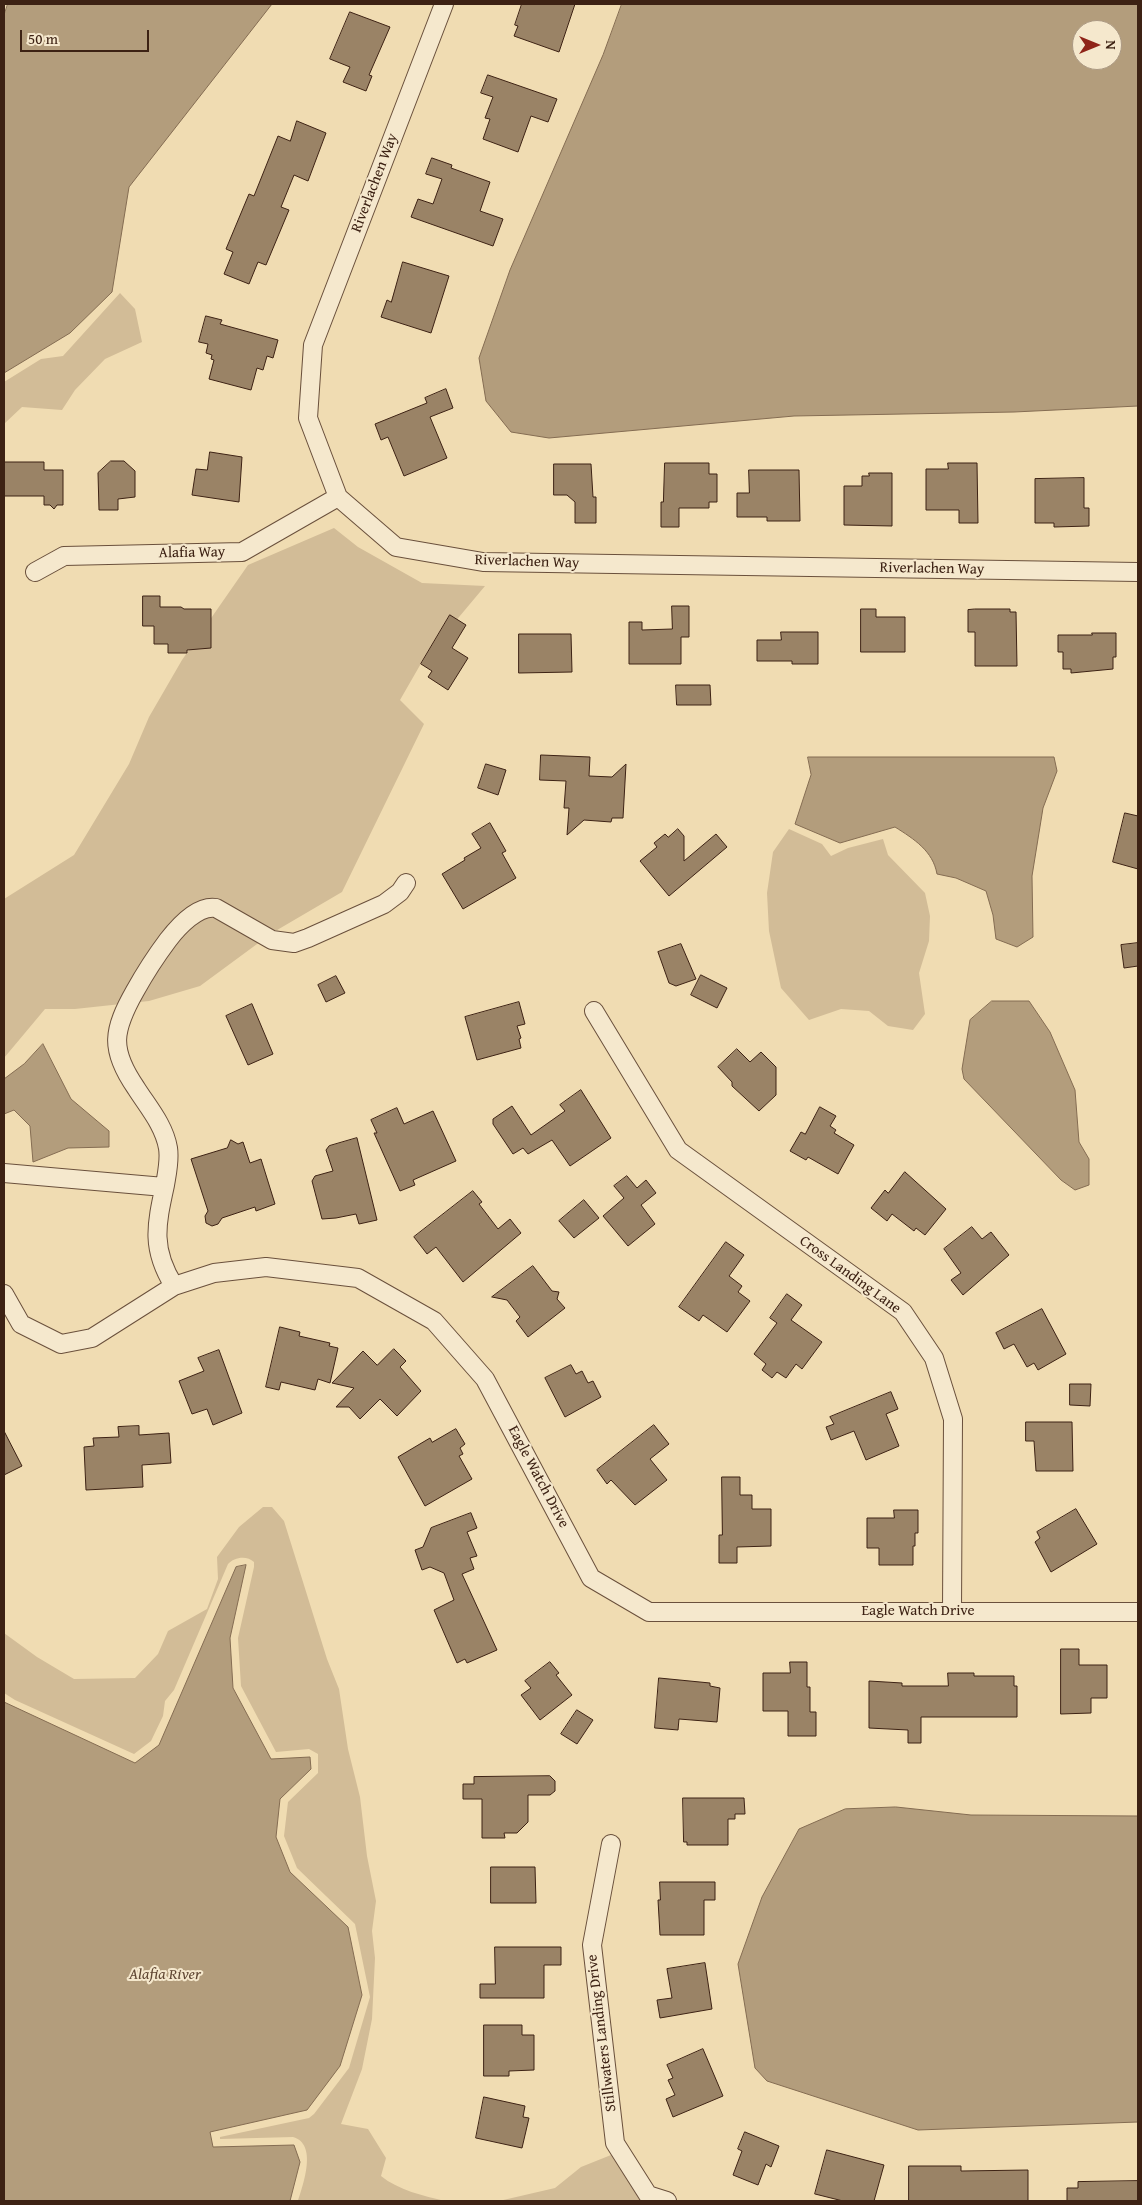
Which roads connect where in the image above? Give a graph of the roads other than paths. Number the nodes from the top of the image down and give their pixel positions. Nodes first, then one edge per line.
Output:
1 (444, 4) edge
2 (338, 497) junction
3 (35, 572) dead end
4 (1138, 572) edge
5 (406, 883) dead end
6 (594, 1011) dead end
7 (4, 1173) edge
8 (164, 1187) junction
9 (174, 1286) junction
10 (4, 1294) edge
11 (952, 1610) junction
12 (1138, 1612) edge
13 (611, 1844) dead end
14 (667, 2201) edge

1 - 2 street, Riverlachen Way
2 - 3 street, Alafia Way
2 - 4 street, Riverlachen Way
5 - 8 street
6 - 11 street, Cross Landing Lane
7 - 8 street
8 - 9 street
9 - 10 street, Eagle Watch Drive
9 - 11 street, Eagle Watch Drive
11 - 12 street, Eagle Watch Drive
13 - 14 street, Stillwaters Landing Drive

